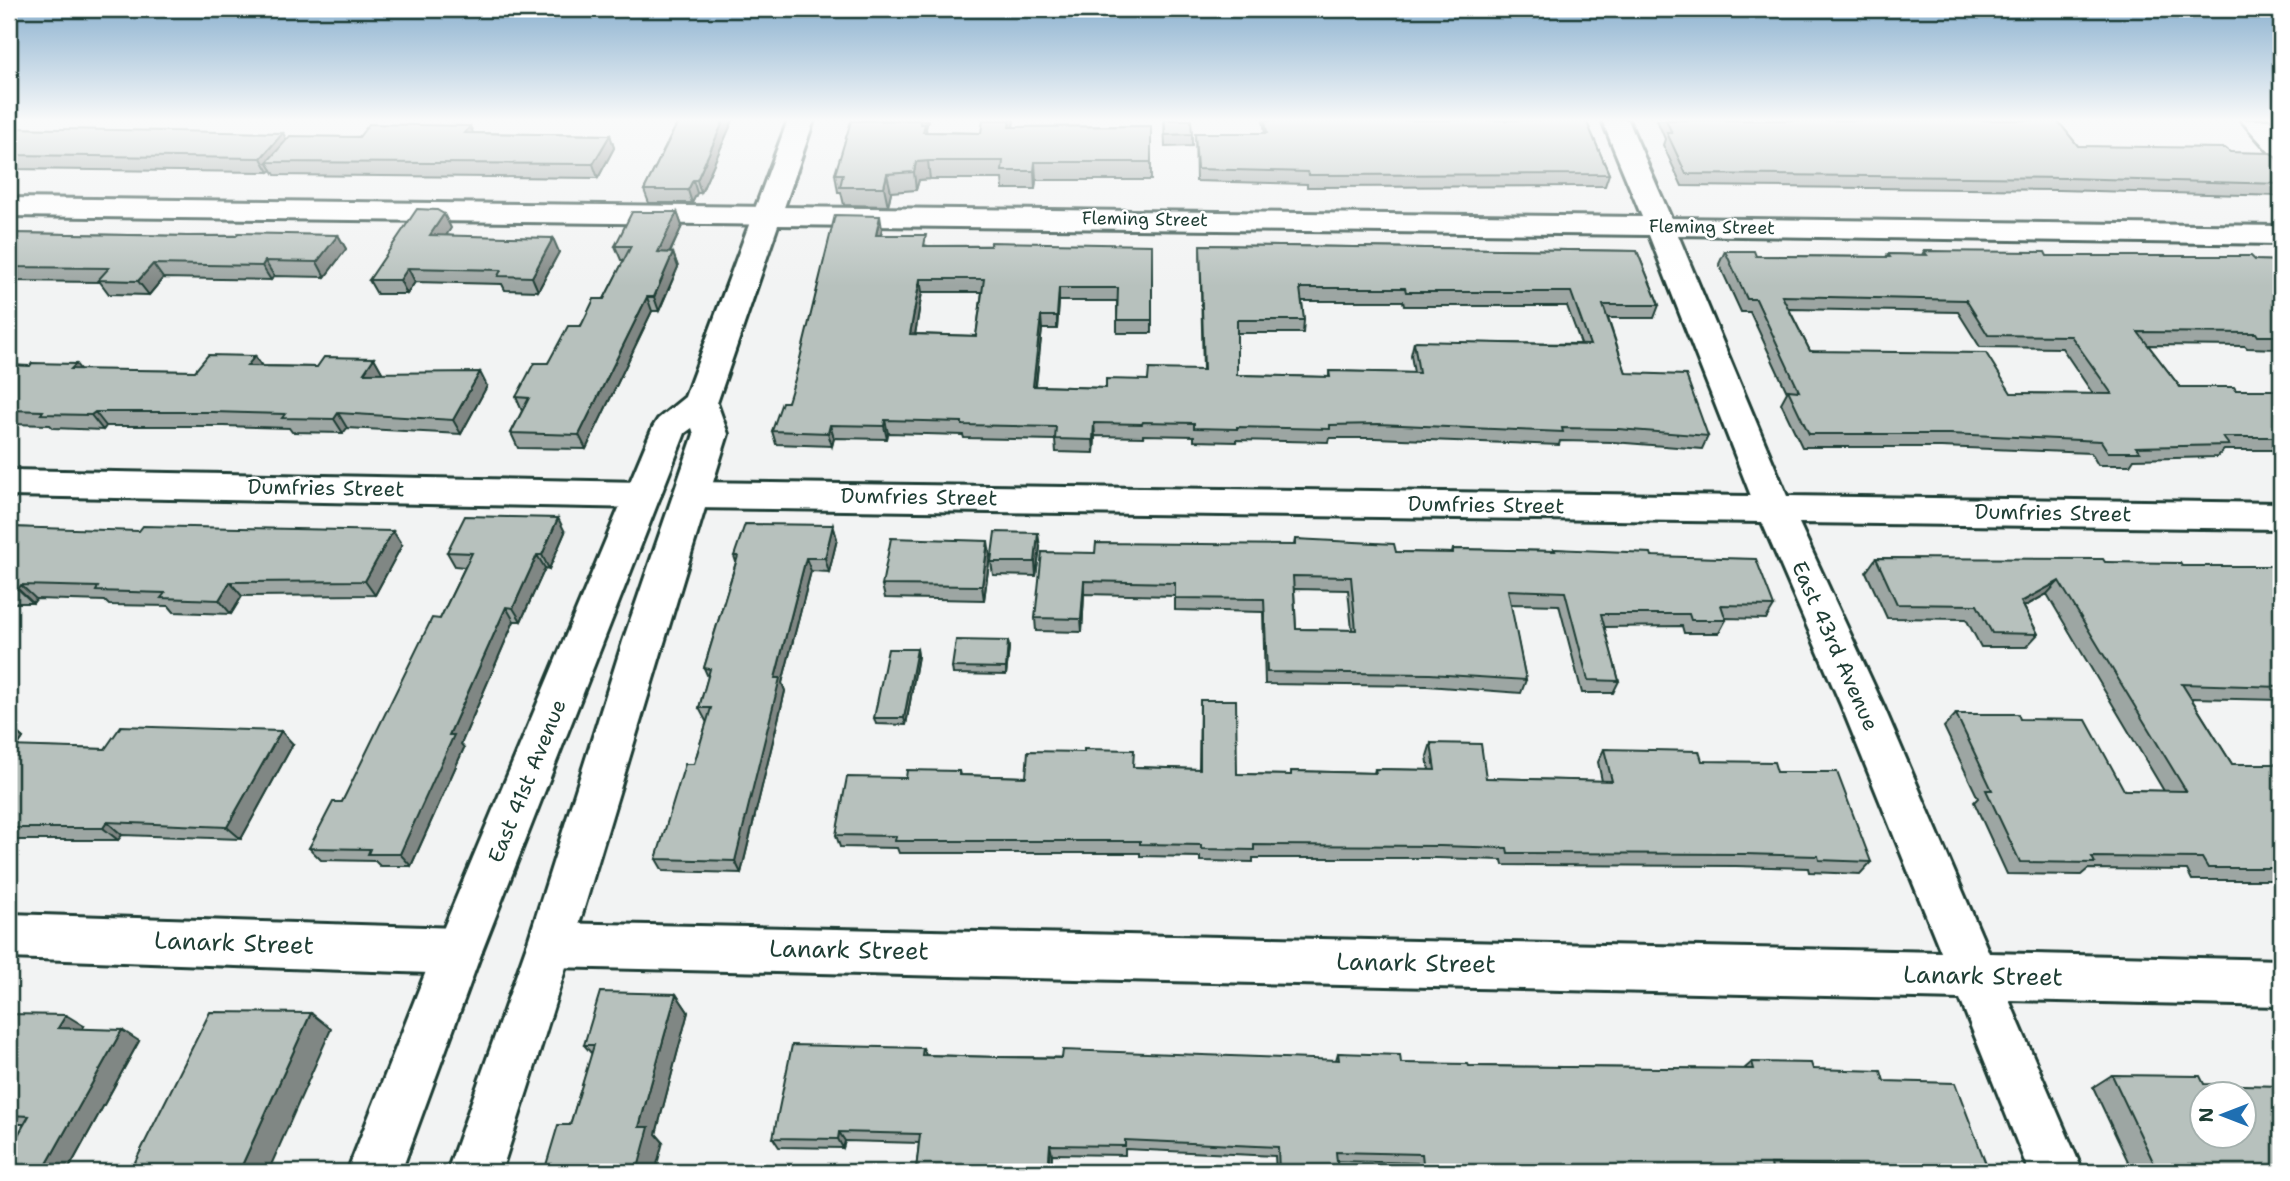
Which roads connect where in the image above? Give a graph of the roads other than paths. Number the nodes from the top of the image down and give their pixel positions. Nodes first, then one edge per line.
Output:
1 (781, 175) edge
2 (1638, 175) edge
3 (9, 207) edge
4 (767, 216) junction
5 (1660, 226) junction
6 (2281, 235) edge
7 (700, 403) junction
8 (9, 483) edge
9 (643, 495) junction
10 (691, 495) junction
11 (1774, 509) junction
12 (2281, 516) edge
13 (9, 936) edge
14 (551, 945) junction
15 (458, 951) junction
16 (1973, 976) junction
17 (2281, 983) edge
18 (374, 1172) edge
19 (474, 1172) edge
20 (2056, 1172) edge

1 - 4 street
2 - 5 street, East 43rd Avenue
3 - 4 street, Fleming Street
4 - 5 street, Fleming Street
4 - 7 street
5 - 6 street, Fleming Street
5 - 11 street, East 43rd Avenue
7 - 9 street, East 41st Avenue
7 - 10 street
8 - 9 street, Dumfries Street
9 - 15 street, East 41st Avenue
10 - 11 street, Dumfries Street
10 - 14 street
11 - 12 street, Dumfries Street
11 - 16 street, East 43rd Avenue
13 - 15 street, Lanark Street
14 - 16 street, Lanark Street
14 - 19 street
15 - 18 street, East 41st Avenue
16 - 17 street, Lanark Street
16 - 20 street, East 43rd Avenue

